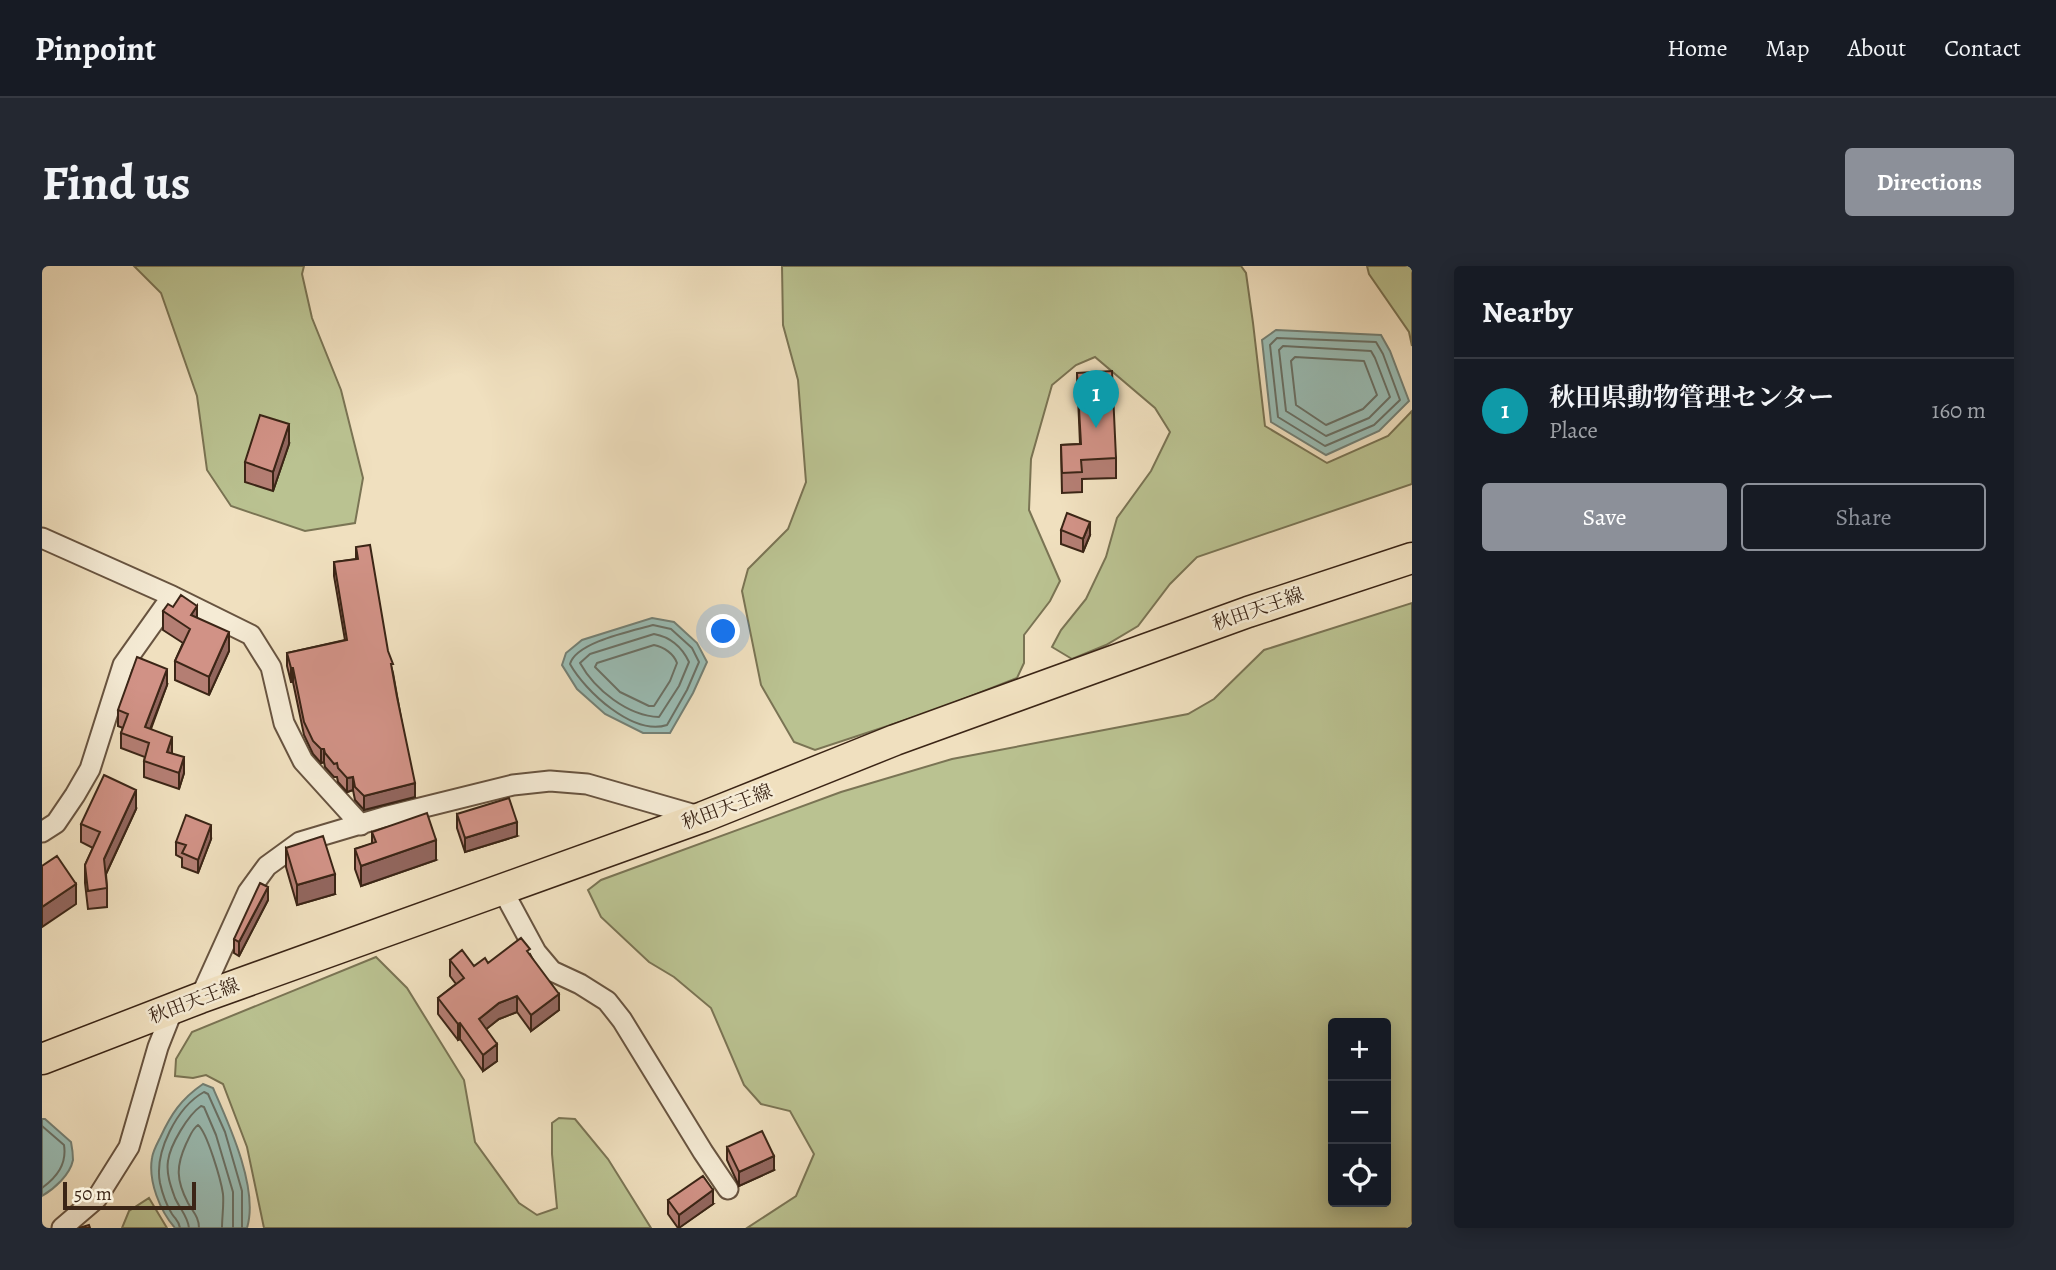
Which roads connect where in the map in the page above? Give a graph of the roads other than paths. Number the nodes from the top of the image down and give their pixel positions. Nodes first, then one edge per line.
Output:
1 (42, 538) edge
2 (1412, 558) edge
3 (172, 596) junction
4 (703, 817) junction
5 (360, 825) junction
6 (42, 832) edge
7 (502, 889) junction
8 (186, 1004) junction
9 (42, 1059) edge
10 (728, 1189) dead end
11 (62, 1228) edge

1 - 3 street
2 - 4 main road, 秋田天王線
3 - 5 street
3 - 6 street
4 - 5 street
4 - 7 main road, 秋田天王線
5 - 8 street
7 - 8 main road, 秋田天王線
7 - 10 street
8 - 9 main road, 秋田天王線
8 - 11 street

